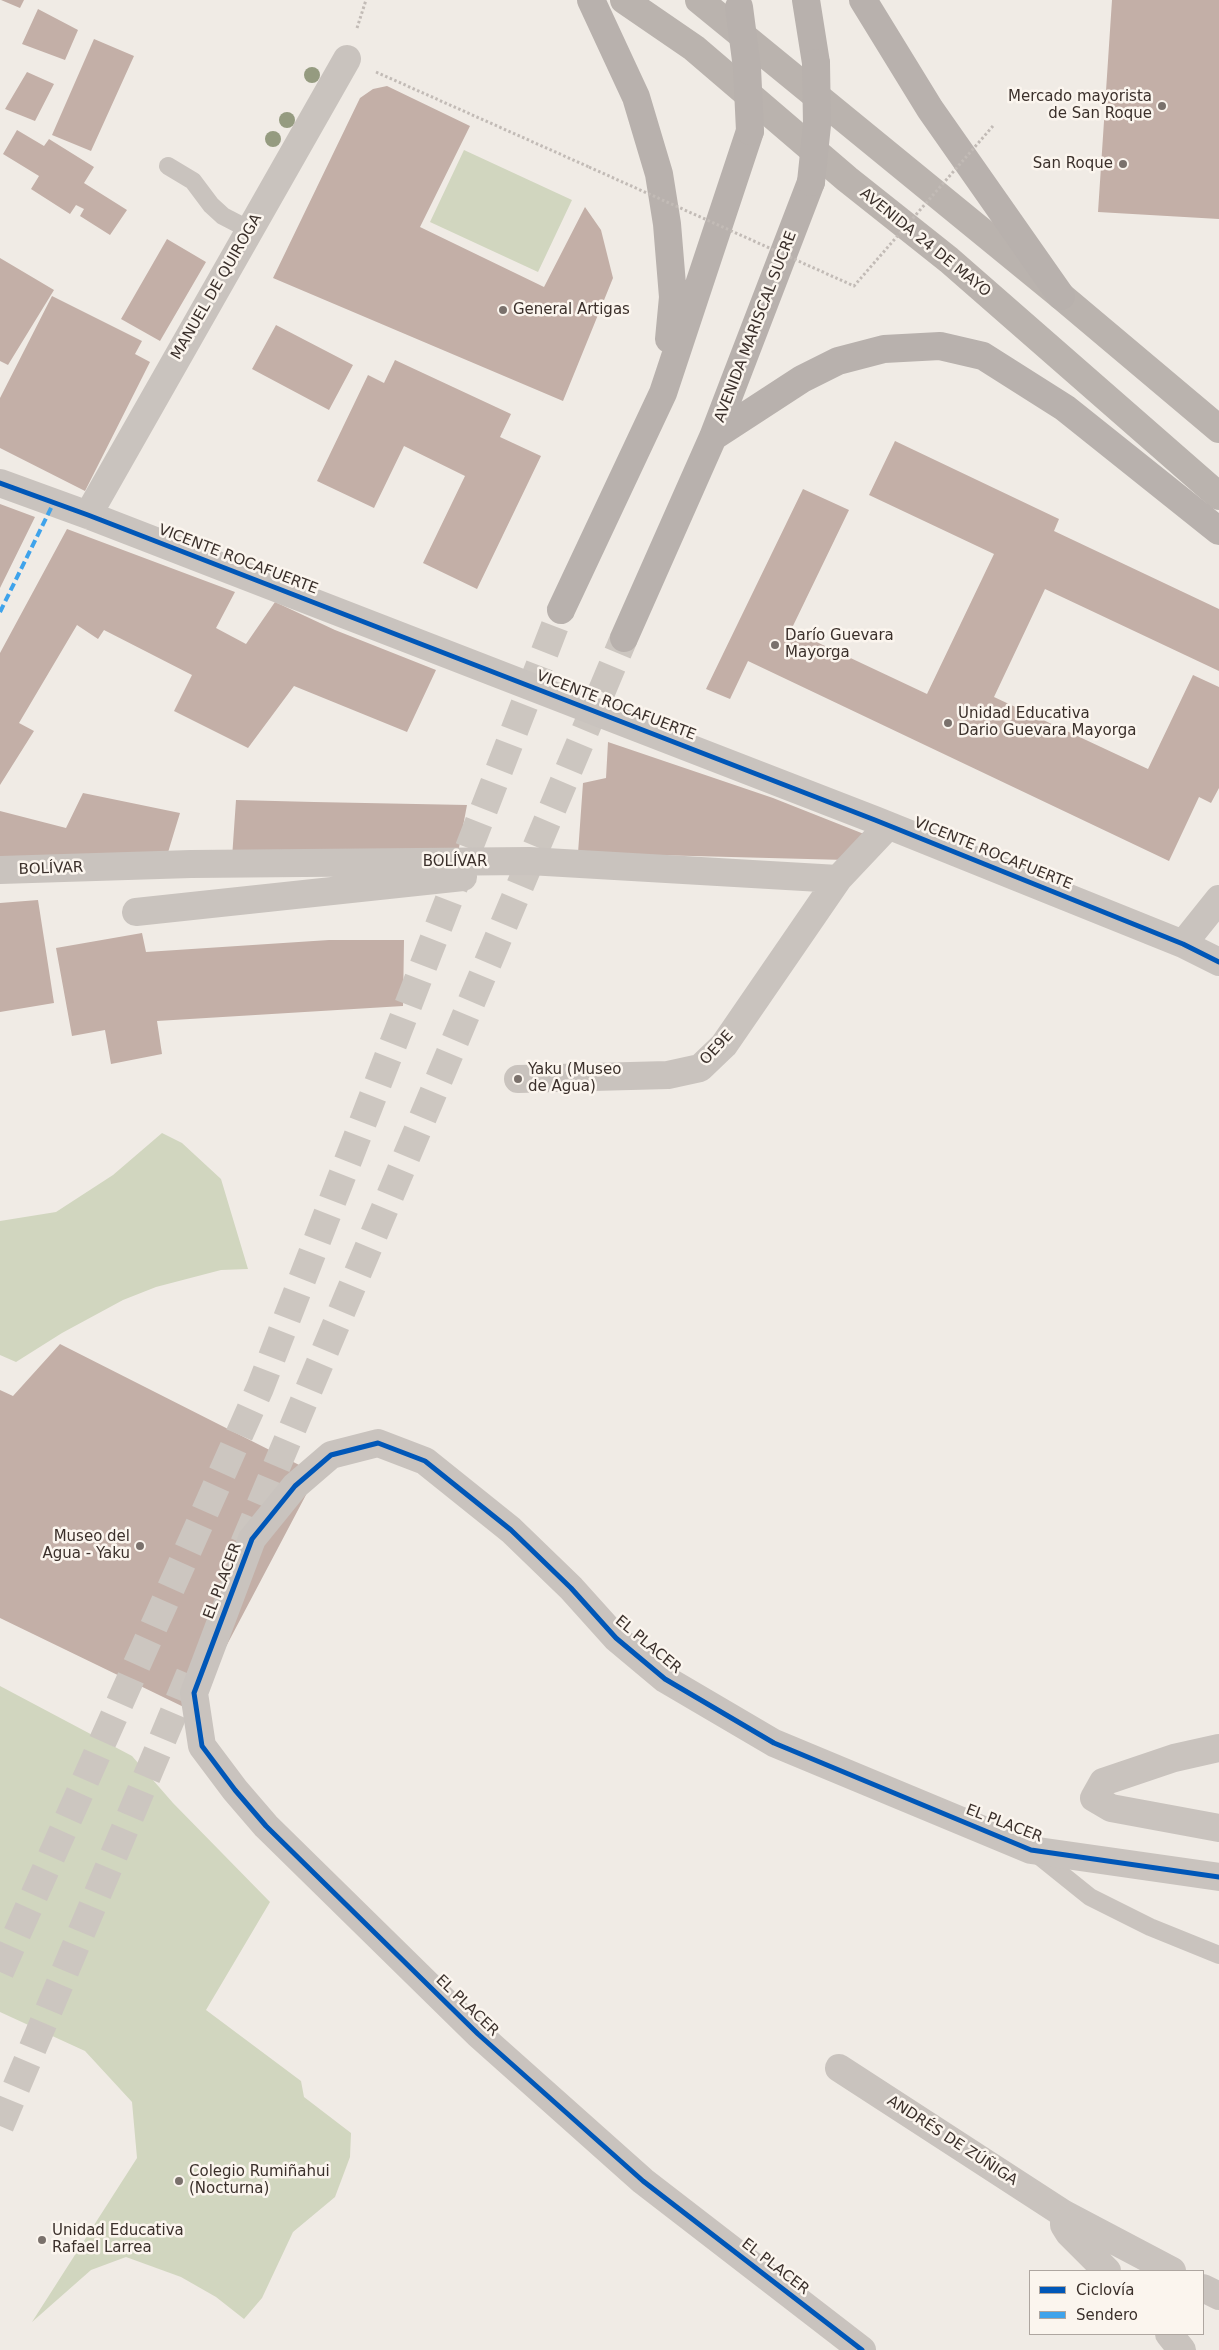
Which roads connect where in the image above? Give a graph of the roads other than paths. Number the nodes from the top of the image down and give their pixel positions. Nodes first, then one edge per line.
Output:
1 (591, 0) edge
2 (624, 0) edge
3 (699, 0) edge
4 (806, 0) edge
5 (862, 0) edge
6 (739, 4) edge
7 (347, 59) road end
8 (168, 166) dead end
9 (250, 230) junction
10 (1061, 296) junction
11 (663, 393) junction
12 (1219, 428) edge
13 (713, 437) junction
14 (0, 484) edge
15 (1219, 496) edge
16 (88, 515) junction
17 (1219, 531) edge
18 (561, 610) tunnel mouth
19 (624, 638) tunnel mouth
20 (888, 826) junction
21 (528, 861) junction
22 (0, 870) edge
23 (838, 878) junction
24 (1219, 899) edge
25 (136, 912) dead end
26 (1183, 944) junction
27 (1219, 962) edge
28 (518, 1079) dead end
29 (1219, 1748) edge
30 (1219, 1828) edge
31 (1031, 1850) junction
32 (1219, 1877) edge
33 (1219, 1956) edge
34 (839, 2068) dead end
35 (1064, 2214) junction
36 (1106, 2270) edge
37 (1170, 2270) edge
38 (1204, 2288) edge
39 (1219, 2296) edge
40 (1170, 2335) edge
41 (862, 2350) edge
42 (1182, 2350) edge

1 - 11 main road
2 - 15 main road, AVENIDA 24 DE MAYO
3 - 10 main road
4 - 13 main road, AVENIDA MARISCAL SUCRE, bridge
5 - 10 main road
6 - 11 main road, bridge
7 - 9 street, MANUEL DE QUIROGA
8 - 9 lane
9 - 16 street, MANUEL DE QUIROGA
10 - 12 main road
11 - 18 main road
13 - 17 main road
13 - 19 main road, AVENIDA MARISCAL SUCRE
14 - 16 street, VICENTE ROCAFUERTE
16 - 20 street, VICENTE ROCAFUERTE
20 - 23 street
20 - 26 street, VICENTE ROCAFUERTE
21 - 22 street, BOLÍVAR
21 - 23 street, BOLÍVAR
21 - 25 street
23 - 28 street, OE9E
24 - 26 street
26 - 27 street, VICENTE ROCAFUERTE
29 - 30 street
31 - 32 street, EL PLACER
31 - 33 lane
31 - 41 street, EL PLACER
34 - 35 street, ANDRÉS DE ZÚÑIGA
35 - 36 street
35 - 37 street, ANDRÉS DE ZÚÑIGA
38 - 39 street
40 - 42 street

